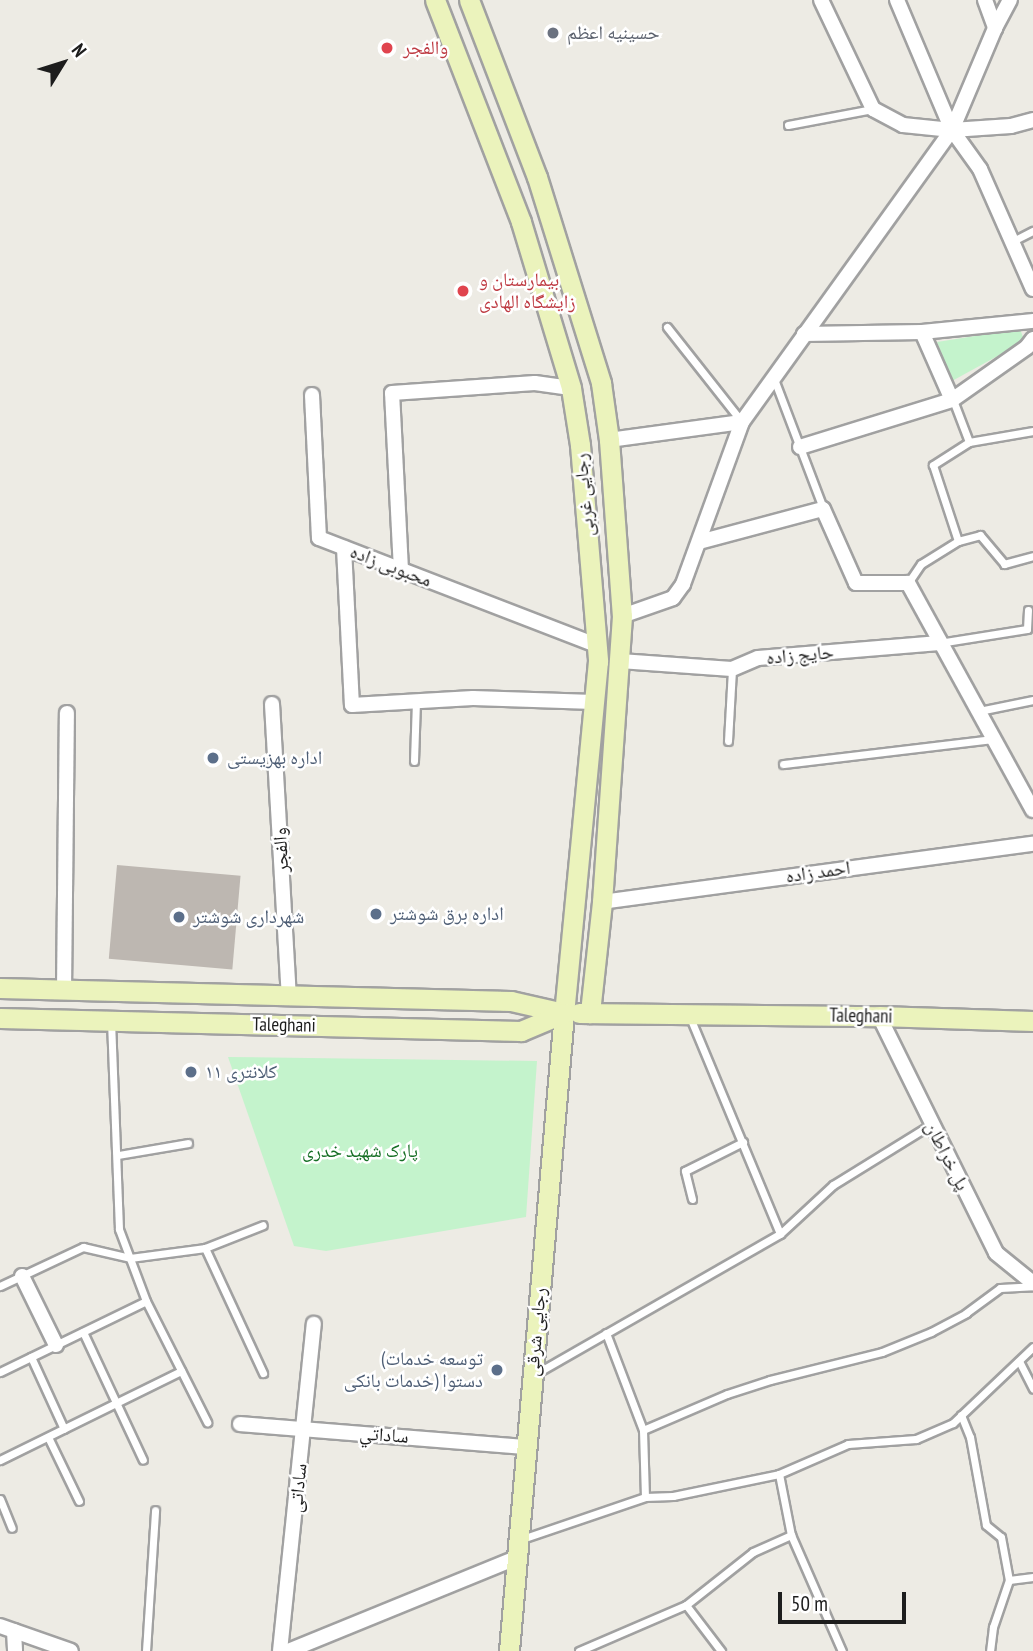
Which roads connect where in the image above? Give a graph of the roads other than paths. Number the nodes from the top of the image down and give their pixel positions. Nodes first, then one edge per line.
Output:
1 (435, 0) edge
2 (469, 0) edge
3 (821, 0) edge
4 (897, 0) edge
5 (985, 0) edge
6 (1010, 0) edge
7 (995, 29) junction
8 (873, 109) junction
9 (1033, 120) edge
10 (788, 125) dead end
11 (952, 130) junction
12 (1033, 231) edge
13 (1010, 243) junction
14 (1033, 289) edge
15 (1033, 321) edge
16 (667, 327) dead end
17 (922, 332) junction
18 (804, 334) junction
19 (1033, 340) edge
20 (774, 378) junction
21 (601, 383) junction
22 (571, 388) junction
23 (312, 395) dead end
24 (953, 400) junction
25 (742, 422) junction
26 (1033, 431) edge
27 (609, 440) junction
28 (969, 442) junction
29 (800, 447) junction
30 (823, 509) junction
31 (958, 541) junction
32 (699, 542) junction
33 (344, 548) junction
34 (1033, 556) edge
35 (401, 570) junction
36 (908, 583) junction
37 (1028, 610) dead end
38 (622, 616) junction
39 (939, 643) junction
40 (596, 645) junction
41 (620, 661) junction
42 (732, 669) junction
43 (1033, 700) edge
44 (416, 701) junction
45 (594, 702) junction
46 (272, 704) dead end
47 (978, 712) junction
48 (67, 713) dead end
49 (992, 739) junction
50 (728, 741) dead end
51 (414, 761) dead end
52 (783, 764) dead end
53 (1033, 810) edge
54 (1033, 844) edge
55 (603, 902) junction
56 (0, 988) edge
57 (64, 990) junction
58 (289, 995) junction
59 (564, 1013) junction
60 (590, 1013) junction
61 (689, 1014) junction
62 (879, 1016) junction
63 (0, 1018) edge
64 (111, 1021) junction
65 (1033, 1021) edge
66 (930, 1125) junction
67 (743, 1142) junction
68 (188, 1143) dead end
69 (118, 1155) junction
70 (692, 1199) dead end
71 (263, 1225) dead end
72 (780, 1234) junction
73 (205, 1248) junction
74 (130, 1258) junction
75 (22, 1276) junction
76 (1033, 1284) edge
77 (0, 1286) edge
78 (146, 1301) junction
79 (314, 1324) dead end
80 (83, 1332) junction
81 (606, 1334) junction
82 (56, 1345) junction
83 (1033, 1347) edge
84 (31, 1357) junction
85 (1019, 1361) junction
86 (181, 1371) junction
87 (0, 1372) edge
88 (263, 1373) dead end
89 (533, 1375) junction
90 (1033, 1389) edge
91 (116, 1403) junction
92 (961, 1415) junction
93 (207, 1422) dead end
94 (240, 1424) dead end
95 (64, 1429) junction
96 (304, 1429) junction
97 (643, 1430) junction
98 (48, 1437) junction
99 (527, 1447) junction
100 (0, 1460) edge
101 (143, 1460) dead end
102 (779, 1474) junction
103 (645, 1497) junction
104 (0, 1499) edge
105 (79, 1501) dead end
106 (155, 1510) dead end
107 (12, 1528) dead end
108 (791, 1535) junction
109 (518, 1549) junction
110 (1033, 1577) edge
111 (1009, 1580) junction
112 (686, 1605) junction
113 (0, 1626) edge
114 (15, 1631) junction
115 (15, 1651) edge
116 (71, 1651) edge
117 (146, 1651) edge
118 (280, 1651) edge
119 (288, 1651) edge
120 (509, 1651) edge
121 (579, 1651) edge
122 (721, 1651) edge
123 (842, 1651) edge
124 (990, 1651) edge

1 - 22 street, رجایی غربی
2 - 21 street, رجایی غربی
3 - 8 street
4 - 11 street
5 - 7 street
6 - 7 street
7 - 11 street
8 - 10 lane
8 - 11 street
9 - 11 street
11 - 13 street
11 - 18 street
12 - 13 lane
13 - 14 street
15 - 17 street
16 - 25 lane
17 - 18 street
17 - 24 street
18 - 20 street
19 - 24 street
20 - 25 street
20 - 29 lane
21 - 22 street
21 - 27 street, رجایی غربی
22 - 35 street
22 - 40 street, رجایی غربی
23 - 33 street, محبوبی زاده
24 - 28 lane
24 - 29 street
25 - 27 street
25 - 32 street
26 - 28 lane
27 - 38 street, رجایی غربی
28 - 31 lane
29 - 30 lane
30 - 32 street
30 - 36 street
31 - 34 lane
31 - 36 lane
32 - 38 street
33 - 35 street, محبوبی زاده
33 - 44 street
35 - 40 street, محبوبی زاده
36 - 39 street
37 - 39 lane
38 - 41 street, رجایی غربی
39 - 42 street, حایج زاده
39 - 47 street
40 - 45 street, رجایی غربی
41 - 42 street, حایج زاده
41 - 55 street, رجایی غربی
42 - 50 lane
43 - 47 lane
44 - 45 street
44 - 51 lane
45 - 59 street, رجایی غربی
46 - 58 street, والفجر
47 - 49 street
48 - 57 street
49 - 52 lane
49 - 53 street
54 - 55 street, احمد زاده
55 - 60 street, رجایی غربی
56 - 57 street, Taleghani
57 - 58 street, Taleghani
58 - 59 street, Taleghani
59 - 60 street, Taleghani
59 - 64 street, Taleghani
59 - 89 street, رجایی شرقی
60 - 61 street, Taleghani
61 - 62 street, Taleghani
61 - 67 lane
62 - 65 street, Taleghani
62 - 66 street, پل خراطان
63 - 64 street, Taleghani
64 - 69 lane
66 - 72 lane
66 - 76 street, پل خراطان
67 - 70 lane
67 - 72 lane
68 - 69 lane
69 - 74 lane
71 - 73 lane
72 - 81 lane
73 - 74 lane
73 - 88 lane
74 - 75 lane
74 - 78 lane
75 - 77 lane
75 - 82 street
76 - 97 lane
78 - 80 lane
78 - 86 lane
79 - 96 street, ساداتی
80 - 82 lane
80 - 91 lane
81 - 89 lane
81 - 97 lane
82 - 84 lane
83 - 85 lane
84 - 87 lane
84 - 95 lane
85 - 90 lane
85 - 92 lane
86 - 91 lane
86 - 93 lane
89 - 99 street, رجایی شرقی
91 - 95 lane
91 - 101 lane
92 - 102 lane
92 - 111 lane
94 - 96 street, ساداتي
95 - 98 lane
96 - 99 street, ساداتي
96 - 118 street, ساداتی
97 - 103 lane
98 - 100 lane
98 - 105 lane
99 - 109 street, رجایی شرقی
102 - 103 lane
102 - 108 lane
103 - 109 lane
104 - 107 lane
106 - 117 lane
108 - 112 lane
108 - 123 lane
109 - 119 street
109 - 120 street, رجایی شرقی
110 - 111 lane
111 - 124 lane
112 - 121 lane
112 - 122 lane
113 - 114 street
114 - 115 street
114 - 116 street

